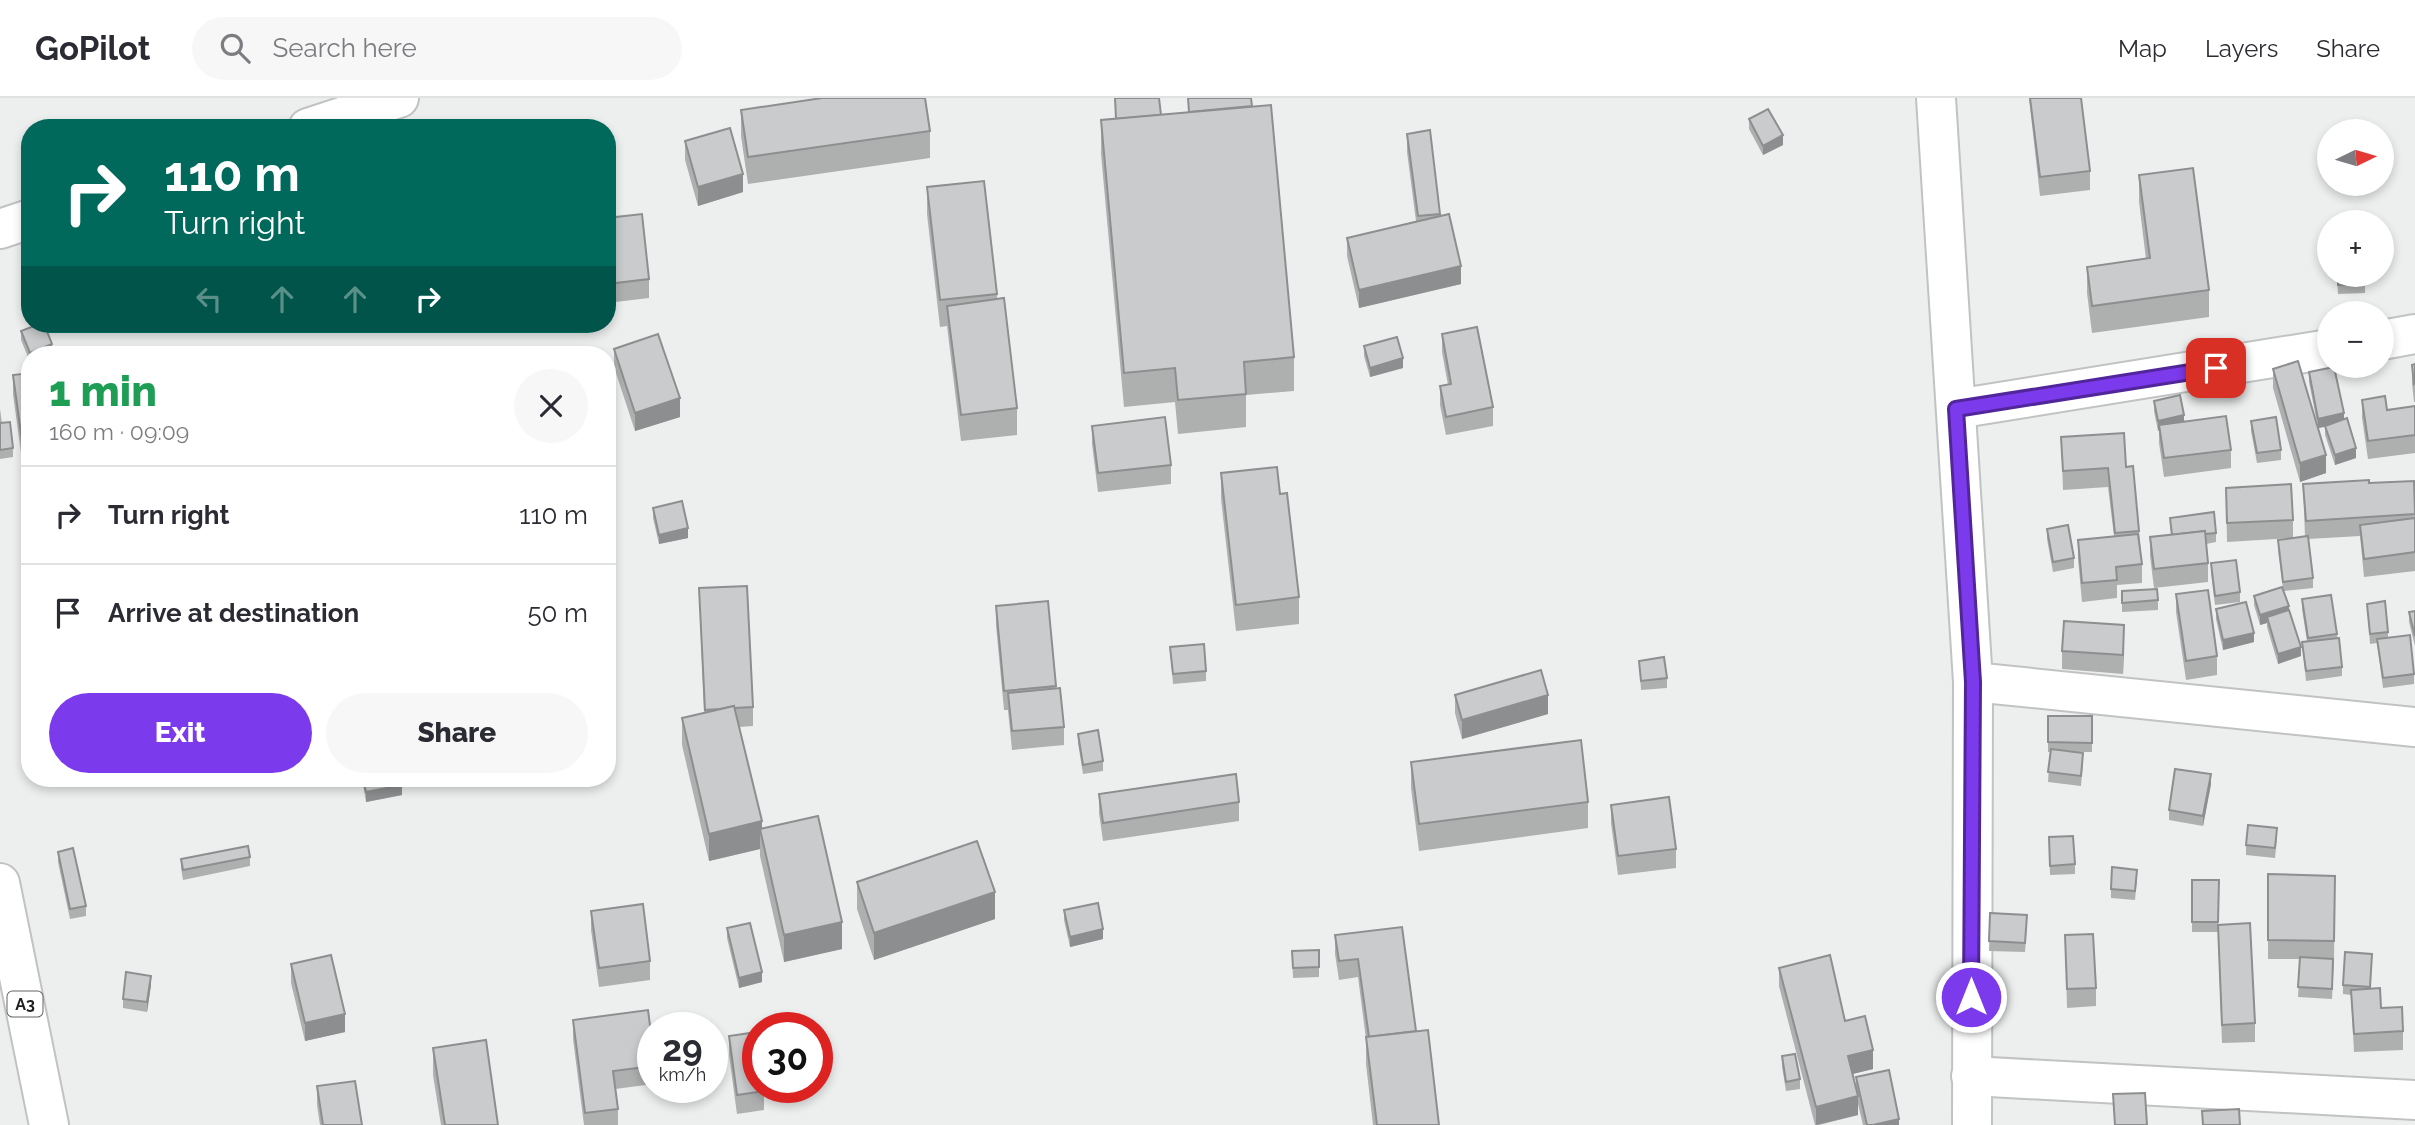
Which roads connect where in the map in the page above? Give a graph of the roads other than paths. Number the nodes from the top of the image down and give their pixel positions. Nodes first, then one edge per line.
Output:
1 (399, 98) edge
2 (1936, 98) edge
3 (335, 119) edge
4 (21, 222) edge
5 (0, 229) edge
6 (2415, 334) edge
7 (2394, 338) edge
8 (2317, 351) edge
9 (1956, 409) junction
10 (1973, 682) junction
11 (2415, 727) edge
12 (0, 883) edge
13 (1971, 1076) junction
14 (2415, 1100) edge
15 (49, 1125) edge
16 (1972, 1125) edge

1 - 3 main road
2 - 9 main road
4 - 5 main road
6 - 7 main road
8 - 9 main road
9 - 10 main road
10 - 11 main road
10 - 13 main road
12 - 15 main road, A3
13 - 14 main road
13 - 16 main road

